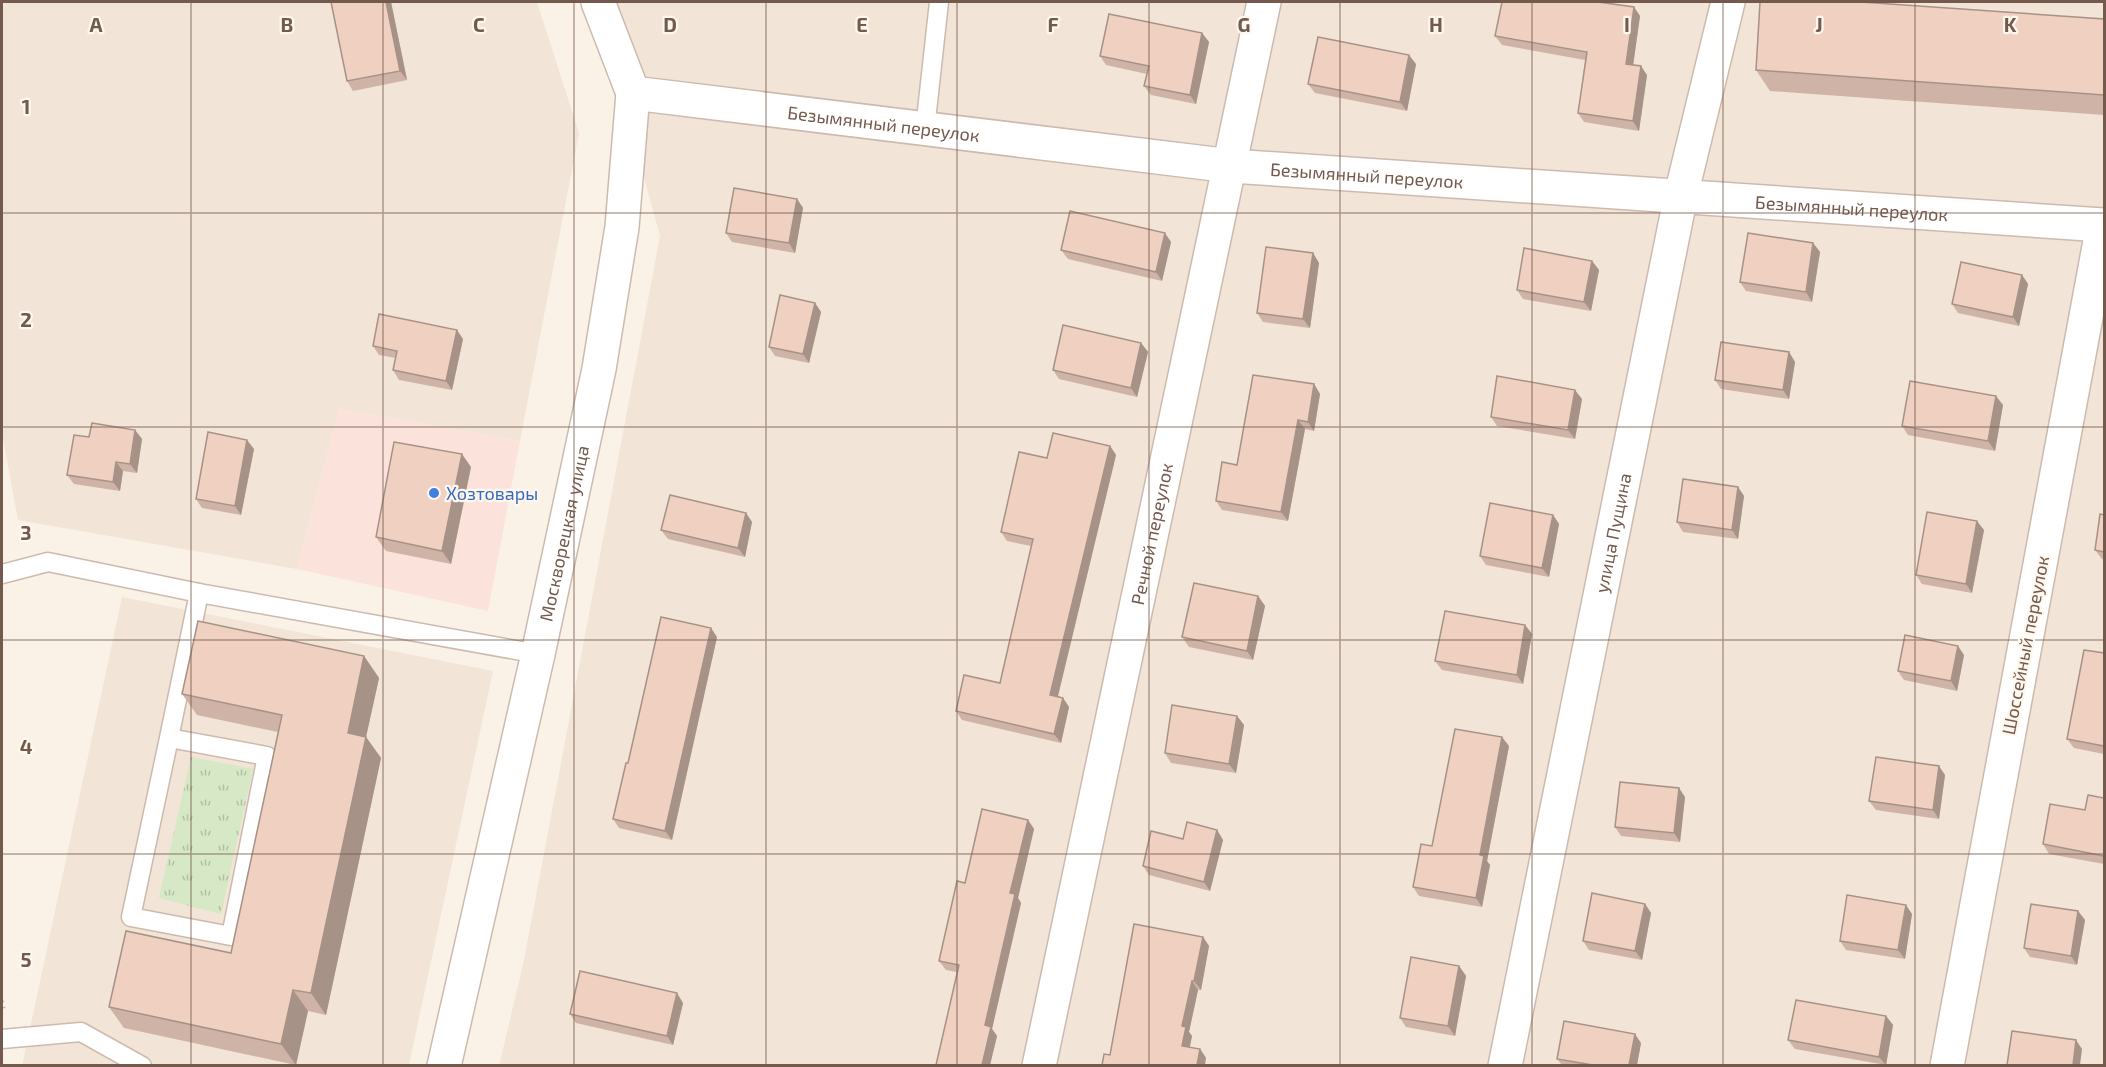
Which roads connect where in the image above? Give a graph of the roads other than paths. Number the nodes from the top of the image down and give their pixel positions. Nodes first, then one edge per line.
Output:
1 (598, 2) edge
2 (939, 2) edge
3 (1264, 2) edge
4 (1728, 2) edge
5 (633, 93) junction
6 (925, 129) junction
7 (1231, 166) junction
8 (1681, 195) junction
9 (2104, 225) edge
10 (2, 574) edge
11 (199, 593) junction
12 (538, 654) junction
13 (169, 738) junction
14 (2, 1039) edge
15 (142, 1065) edge
16 (444, 1065) edge
17 (1039, 1065) edge
18 (1505, 1065) edge
19 (1947, 1065) edge

1 - 5 street, Москворецкая улица
2 - 6 lane
3 - 7 street, Речной переулок
4 - 8 street, улица Пущина
5 - 6 street, Безымянный переулок
5 - 12 street, Москворецкая улица
6 - 7 street, Безымянный переулок
7 - 8 street, Безымянный переулок
7 - 17 street, Речной переулок
8 - 9 street, Безымянный переулок
8 - 18 street, улица Пущина
9 - 19 street, Шоссейный переулок
10 - 11 lane
11 - 12 lane
11 - 13 lane
12 - 16 street, Москворецкая улица
13 - 13 lane
14 - 15 lane

